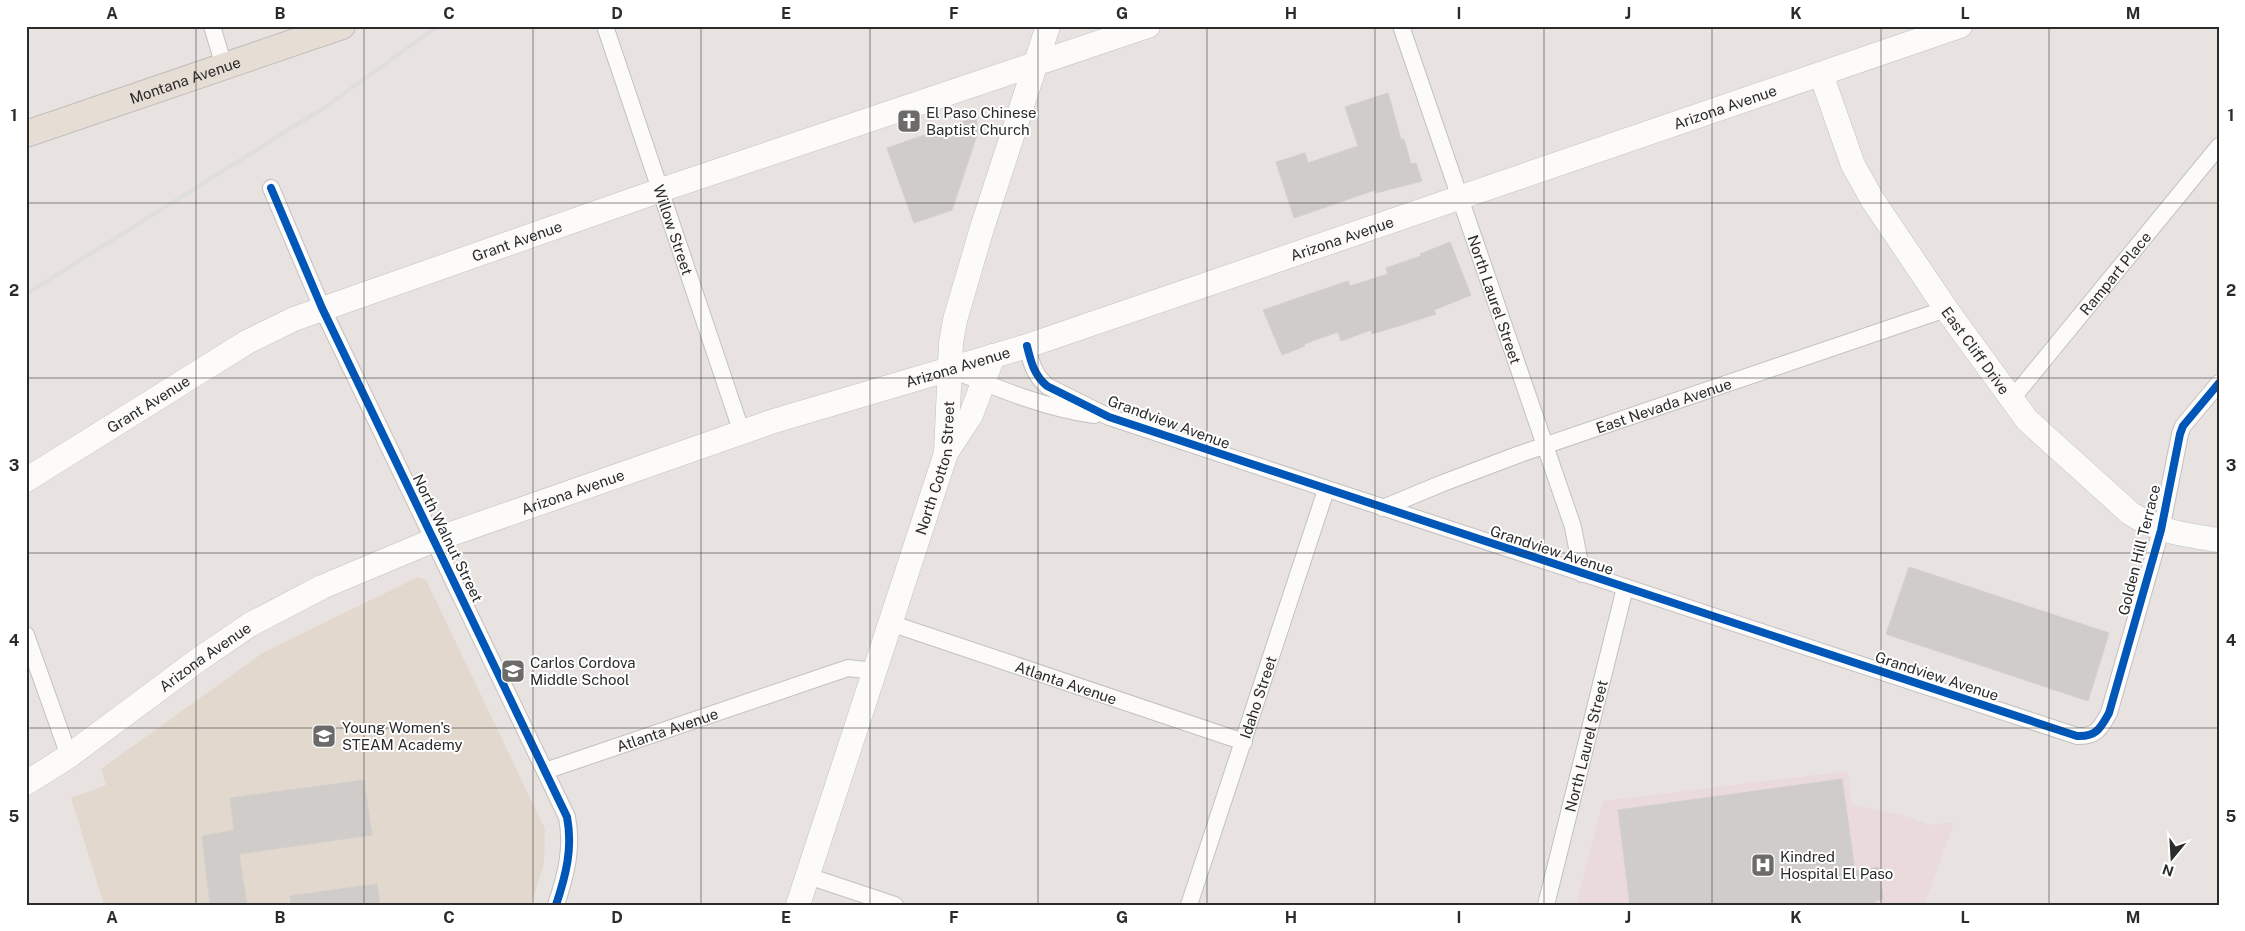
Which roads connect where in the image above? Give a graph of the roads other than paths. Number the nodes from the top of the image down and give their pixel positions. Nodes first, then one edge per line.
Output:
1 (212, 26) edge
2 (342, 26) edge
3 (605, 26) edge
4 (1048, 26) edge
5 (1148, 26) edge
6 (1401, 26) edge
7 (1960, 26) edge
8 (1035, 65) junction
9 (224, 66) junction
10 (1821, 74) junction
11 (26, 134) edge
12 (2219, 146) edge
13 (271, 188) dead end
14 (661, 190) junction
15 (1460, 197) junction
16 (322, 308) junction
17 (1946, 310) junction
18 (1027, 346) junction
19 (993, 356) junction
20 (950, 369) junction
21 (983, 382) junction
22 (2219, 383) edge
23 (2011, 400) junction
24 (1109, 417) junction
25 (742, 433) junction
26 (1546, 447) junction
27 (946, 454) junction
28 (26, 480) edge
29 (1326, 490) junction
30 (1383, 508) junction
31 (2161, 530) junction
32 (434, 540) junction
33 (2219, 540) edge
34 (1582, 574) junction
35 (1624, 588) junction
36 (890, 624) junction
37 (26, 635) edge
38 (874, 670) junction
39 (2097, 731) joint
40 (1244, 742) junction
41 (69, 756) junction
42 (545, 771) junction
43 (26, 783) edge
44 (808, 876) junction
45 (556, 905) edge
46 (798, 905) edge
47 (896, 905) edge
48 (1189, 905) edge
49 (1546, 905) edge

1 - 9 street
2 - 9 main road, Montana Avenue
3 - 14 street, Willow Street
4 - 8 main road, North Cotton Street
5 - 8 main road, Grant Avenue
6 - 15 street, North Laurel Street
7 - 10 main road, Arizona Avenue
8 - 14 main road, Grant Avenue
8 - 20 main road, North Cotton Street
9 - 11 main road, Montana Avenue
10 - 15 main road, Arizona Avenue
10 - 17 main road, East Cliff Drive
12 - 23 street, Rampart Place
13 - 16 street, North Walnut Street
14 - 16 main road, Grant Avenue
14 - 25 street, Willow Street
15 - 18 main road, Arizona Avenue
15 - 26 street, North Laurel Street
16 - 28 main road, Grant Avenue
16 - 32 street, North Walnut Street
17 - 23 main road, East Cliff Drive
17 - 26 street, East Nevada Avenue
18 - 19 main road, Arizona Avenue
18 - 24 street, Grandview Avenue
19 - 20 main road, Arizona Avenue
19 - 21 main road
20 - 21 street, Grandview Avenue
20 - 25 main road, Arizona Avenue
20 - 27 main road, North Cotton Street
21 - 24 street, Grandview Avenue
21 - 27 main road
22 - 31 street, Golden Hill Terrace
23 - 31 main road, East Cliff Drive
24 - 29 street, Grandview Avenue
25 - 32 main road, Arizona Avenue
26 - 30 street, East Nevada Avenue
26 - 34 street, North Laurel Street
27 - 36 main road, North Cotton Street
29 - 30 street, Grandview Avenue
29 - 40 street, Idaho Street
30 - 34 street, Grandview Avenue
31 - 33 main road, East Cliff Drive
31 - 39 street, Golden Hill Terrace
32 - 41 main road, Arizona Avenue
32 - 42 street, North Walnut Street
34 - 35 street, Grandview Avenue
35 - 39 street, Grandview Avenue
35 - 49 street, North Laurel Street
36 - 38 main road, North Cotton Street
36 - 40 street, Atlanta Avenue
37 - 41 street
38 - 42 street, Atlanta Avenue
38 - 44 main road, North Cotton Street
40 - 48 street, Idaho Street
41 - 43 main road, Arizona Avenue
42 - 45 street, North Walnut Street
44 - 46 main road, North Cotton Street
44 - 47 street

